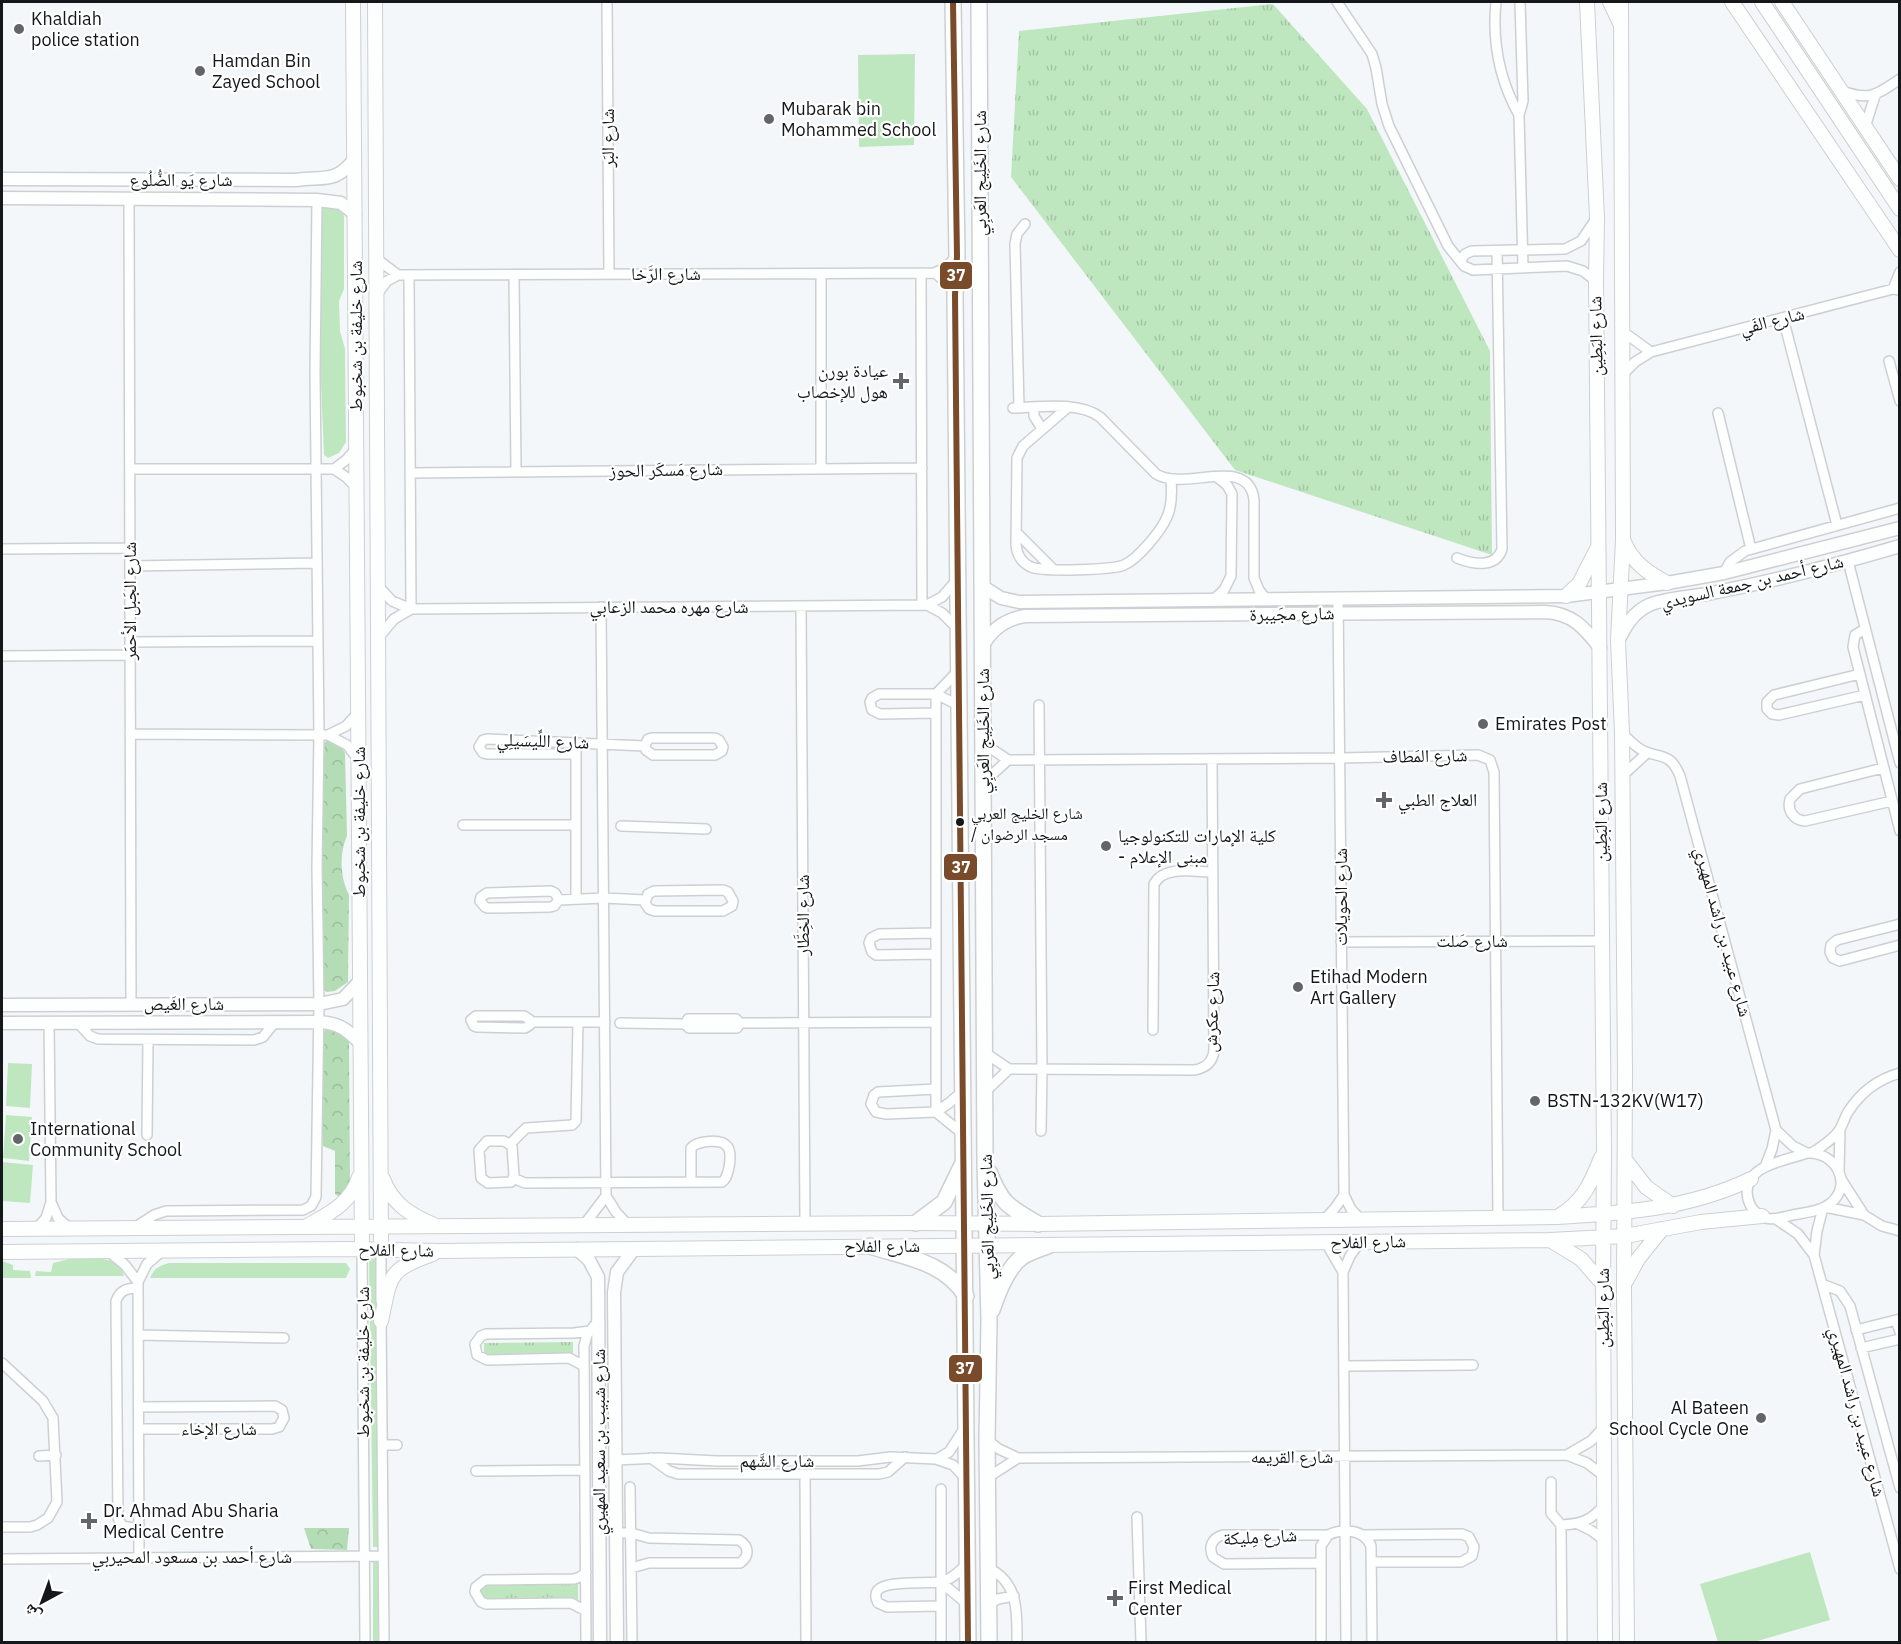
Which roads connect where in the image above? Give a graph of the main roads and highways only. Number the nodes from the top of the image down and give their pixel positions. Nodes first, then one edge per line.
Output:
1 (353, 2) edge
2 (375, 2) edge
3 (953, 2) edge
4 (968, 2) edge
5 (979, 2) edge
6 (1587, 2) edge
7 (1610, 2) edge
8 (1621, 2) edge
9 (1732, 2) edge
10 (1762, 2) edge
11 (1782, 2) edge
12 (1622, 24) junction
13 (979, 31) junction
14 (1899, 179) edge
15 (1899, 209) edge
16 (1899, 250) edge
17 (1623, 540) junction
18 (1598, 547) junction
19 (1668, 583) road end
20 (1566, 596) road end
21 (1604, 1151) junction
22 (964, 1160) junction
23 (985, 1161) junction
24 (1626, 1161) junction
25 (361, 1172) junction
26 (381, 1173) junction
27 (1751, 1179) road end
28 (1673, 1206) junction
29 (1625, 1213) junction
30 (1604, 1214) junction
31 (1557, 1217) junction
32 (1769, 1218) road end
33 (916, 1223) junction
34 (965, 1223) junction
35 (987, 1223) junction
36 (1038, 1224) junction
37 (306, 1227) junction
38 (362, 1227) junction
39 (381, 1227) junction
40 (438, 1227) junction
41 (2, 1229) edge
42 (1662, 1229) junction
43 (1625, 1236) junction
44 (1603, 1237) junction
45 (1550, 1240) junction
46 (870, 1246) junction
47 (965, 1246) junction
48 (987, 1246) junction
49 (1048, 1246) junction
50 (362, 1249) junction
51 (381, 1249) junction
52 (440, 1251) junction
53 (2, 1252) edge
54 (1603, 1284) junction
55 (1624, 1287) junction
56 (966, 1296) junction
57 (989, 1320) junction
58 (381, 1321) road end
59 (968, 1642) edge
60 (989, 1642) edge
61 (1605, 1642) edge
62 (1627, 1642) edge

1 - 25 main road, شارع خليفة بن شخبوط
2 - 26 main road, شارع خليفة بن شخبوط
3 - 22 highway, شارع الخَلِيج العَربِي
4 - 13 highway
5 - 13 highway, شارع الخَلِيج العَربِي
6 - 18 main road, شارع البَطِين
7 - 12 main road
8 - 12 main road, شارع البَطِين
9 - 16 main road
10 - 15 main road
11 - 14 main road
12 - 17 main road, شارع البَطِين
13 - 23 highway, شارع الخَلِيج العَربِي
17 - 19 main road
17 - 24 main road, شارع البَطِين
18 - 20 main road
18 - 21 main road, شارع البَطِين
21 - 30 main road, شارع البَطِين
21 - 31 main road
22 - 33 highway
22 - 34 highway, شارع الخَلِيج العَربِي
23 - 35 highway, شارع الخَلِيج العَربِي
23 - 36 highway
24 - 28 main road
24 - 29 main road, شارع البَطِين
25 - 37 main road
25 - 38 main road, شارع خليفة بن شخبوط
26 - 39 main road, شارع خليفة بن شخبوط
26 - 40 main road
27 - 28 main road, شارع الفلاح
28 - 29 main road, شارع الفلاح
29 - 30 main road, شارع الفلاح
29 - 43 main road, شارع البَطِين
30 - 31 main road, شارع الفلاح
30 - 44 main road, شارع البَطِين
31 - 36 main road, شارع الفلاح
32 - 42 main road, شارع الفلاح
33 - 34 main road, شارع الفلاح
33 - 40 main road, شارع الفلاح
34 - 35 main road, شارع الفلاح
34 - 47 highway, شارع الخَلِيج العَربِي
35 - 36 main road, شارع الفلاح
35 - 48 highway, شارع الخَلِيج العَربِي
37 - 38 main road, شارع الفلاح
37 - 41 main road, شارع الفلاح
38 - 39 main road, شارع الفلاح
38 - 50 main road, شارع خليفة بن شخبوط
39 - 40 main road, شارع الفلاح
39 - 51 main road, شارع خليفة بن شخبوط
42 - 43 main road, شارع الفلاح
42 - 55 main road
43 - 44 main road, شارع الفلاح
43 - 55 main road, شارع البَطِين
44 - 45 main road, شارع الفلاح
44 - 54 main road, شارع البَطِين
45 - 49 main road, شارع الفلاح
45 - 54 main road
46 - 47 main road, شارع الفلاح
46 - 52 main road, شارع الفلاح
46 - 56 highway
47 - 48 main road, شارع الفلاح
47 - 56 highway, شارع الخَلِيج العَربِي
48 - 49 main road, شارع الفلاح
48 - 57 highway, شارع الخَلِيج العَربِي
49 - 57 highway
50 - 51 main road, شارع الفلاح
50 - 53 main road, شارع الفلاح
51 - 52 main road, شارع الفلاح
52 - 58 main road
54 - 61 main road, شارع البَطِين
55 - 62 main road, شارع البَطِين
56 - 59 highway, شارع الخَلِيج العَربِي
57 - 60 highway, شارع الخَلِيج العَربِي

